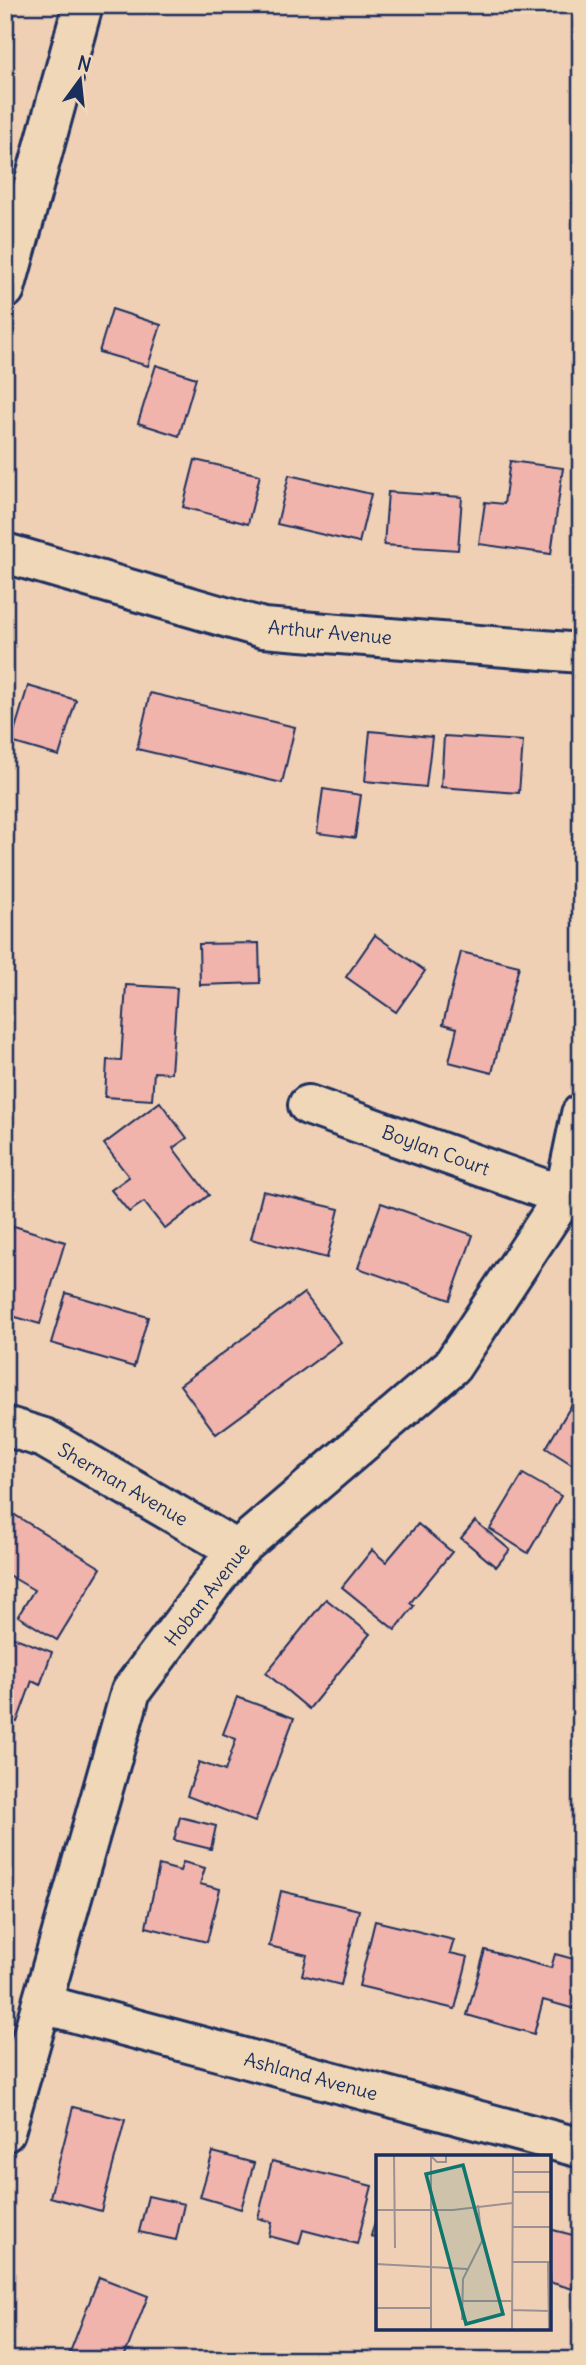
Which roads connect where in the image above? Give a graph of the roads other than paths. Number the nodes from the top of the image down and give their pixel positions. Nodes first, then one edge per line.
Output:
1 (83, 5) edge
2 (5, 289) edge
3 (5, 553) edge
4 (581, 653) edge
5 (309, 1105) dead end
6 (581, 1114) edge
7 (564, 1196) junction
8 (5, 1426) edge
9 (237, 1550) junction
10 (42, 2004) junction
11 (5, 2132) edge
12 (581, 2148) edge

1 - 2 street
3 - 4 street, Arthur Avenue
5 - 7 street, Boylan Court
6 - 7 street, Hoban Avenue
7 - 9 street, Hoban Avenue
8 - 9 street, Sherman Avenue
9 - 10 street, Hoban Avenue
10 - 11 street, Hoban Avenue
10 - 12 street, Ashland Avenue

